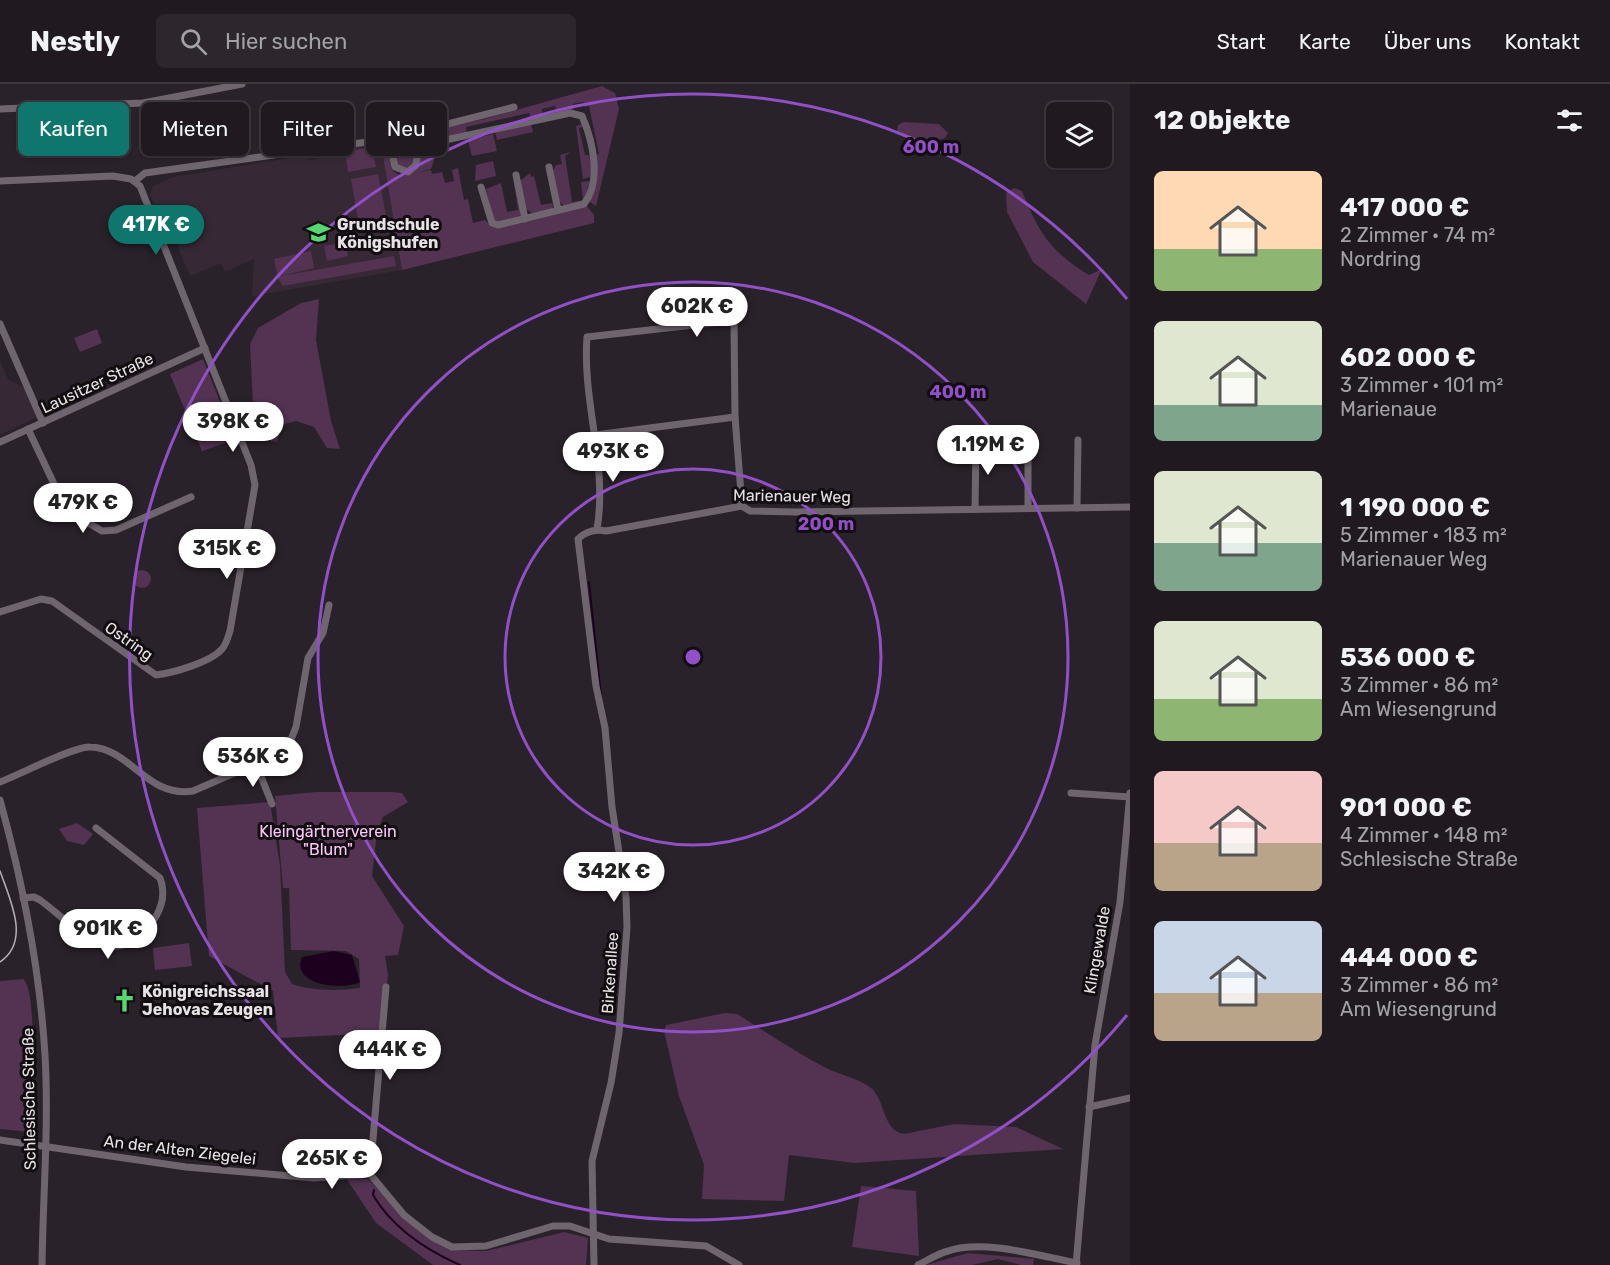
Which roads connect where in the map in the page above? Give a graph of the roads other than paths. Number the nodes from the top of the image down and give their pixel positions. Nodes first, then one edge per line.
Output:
1 (242, 84) edge
2 (514, 107) dead end
3 (0, 109) edge
4 (447, 124) edge
5 (447, 140) edge
6 (366, 142) edge
7 (393, 156) edge
8 (417, 156) edge
9 (549, 167) dead end
10 (516, 175) dead end
11 (135, 181) junction
12 (0, 182) edge
13 (481, 187) dead end
14 (558, 210) junction
15 (525, 219) junction
16 (0, 324) edge
17 (205, 348) junction
18 (735, 417) junction
19 (43, 423) junction
20 (28, 429) junction
21 (595, 435) junction
22 (1078, 440) dead end
23 (1029, 441) dead end
24 (0, 442) edge
25 (976, 444) dead end
26 (190, 497) dead end
27 (742, 506) junction
28 (1130, 507) edge
29 (975, 508) junction
30 (1028, 508) junction
31 (1077, 508) junction
32 (597, 529) junction
33 (578, 539) joint
34 (329, 605) dead end
35 (0, 612) edge
36 (256, 764) junction
37 (0, 782) edge
38 (1071, 793) dead end
39 (1130, 795) edge
40 (0, 803) edge
41 (272, 804) dead end
42 (96, 828) dead end
43 (23, 898) junction
44 (386, 987) dead end
45 (1130, 1098) edge
46 (1089, 1107) junction
47 (0, 1140) edge
48 (45, 1147) junction
49 (370, 1174) junction
50 (595, 1233) junction
51 (1077, 1264) edge
52 (42, 1265) edge
53 (594, 1265) edge
54 (739, 1265) edge
55 (918, 1265) edge

1 - 3 street
2 - 4 street
5 - 14 street
6 - 11 street
7 - 8 street
9 - 14 street
10 - 15 street
11 - 12 street
11 - 17 street
13 - 15 street
14 - 15 street
16 - 19 street
17 - 19 street, Lausitzer Straße
17 - 35 street, Ostring
18 - 21 street
18 - 21 street
18 - 27 street
19 - 20 street, Lausitzer Straße
20 - 24 street, Lausitzer Straße
20 - 26 street
21 - 32 street
22 - 31 street
23 - 30 street
25 - 29 street
27 - 29 street, Marienauer Weg
27 - 32 street, Marienauer Weg
28 - 31 street, Marienauer Weg
29 - 30 street, Marienauer Weg
30 - 31 street, Marienauer Weg
32 - 33 street, Marienauer Weg
33 - 50 street, Birkenallee
34 - 36 street
36 - 37 street
36 - 41 street
38 - 39 street, Klingewalde
39 - 46 street, Klingewalde
40 - 43 street, Schlesische Straße
42 - 43 street
43 - 48 street, Schlesische Straße
44 - 49 street
45 - 46 street
46 - 51 street, Klingewalde
47 - 48 street, An der Alten Ziegelei
48 - 49 street, An der Alten Ziegelei
48 - 52 street, Schlesische Straße
49 - 50 street
50 - 53 street, Birkenallee
50 - 54 street
51 - 55 street

